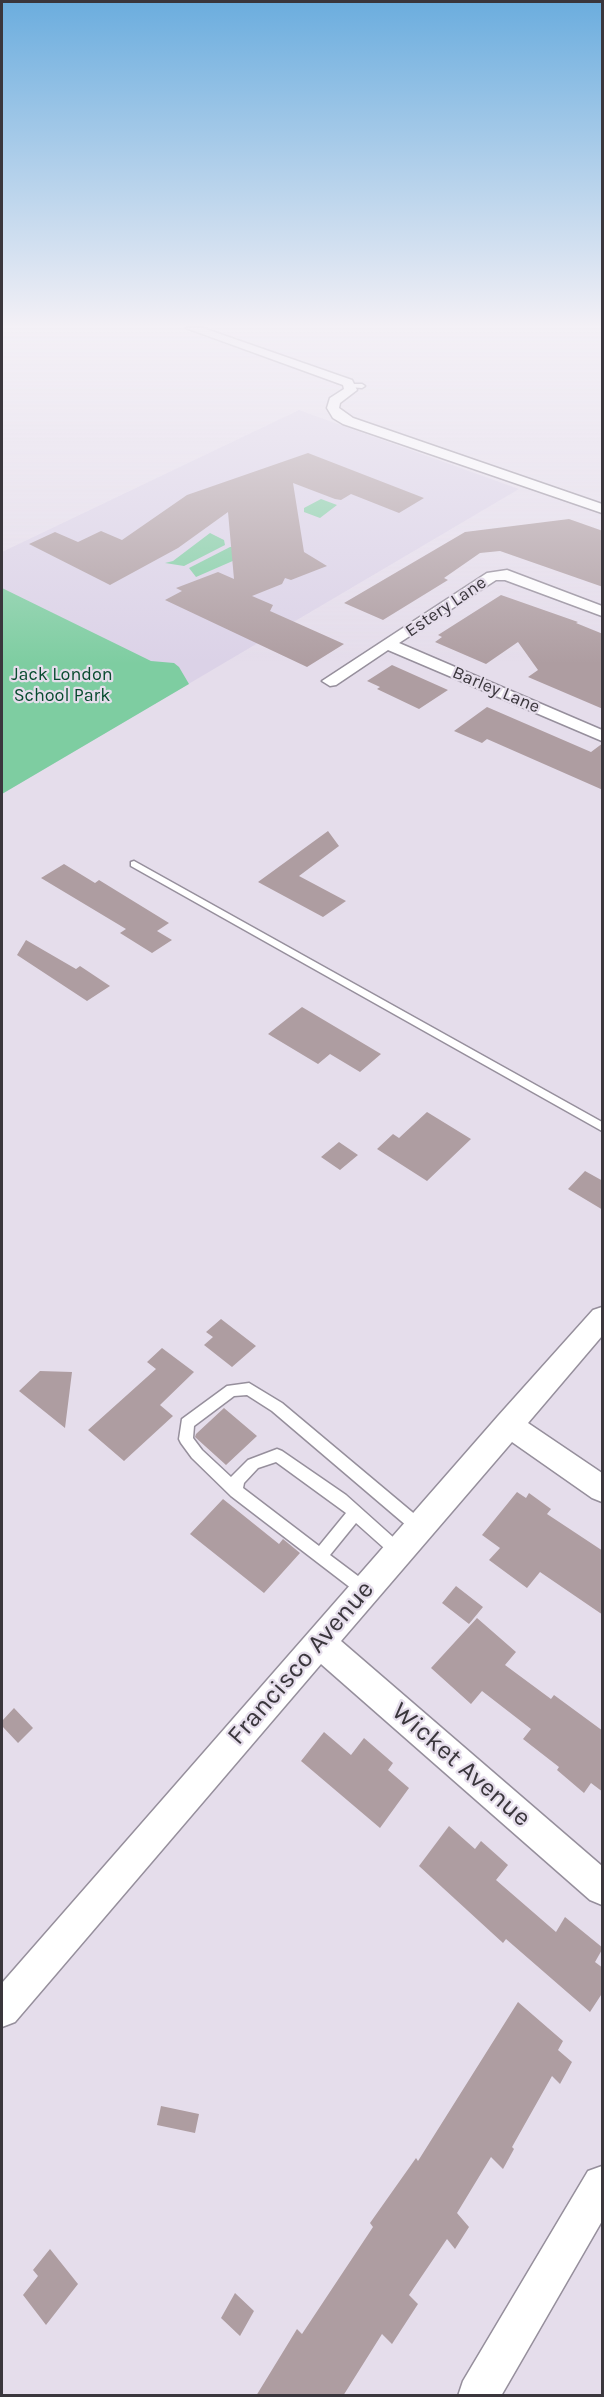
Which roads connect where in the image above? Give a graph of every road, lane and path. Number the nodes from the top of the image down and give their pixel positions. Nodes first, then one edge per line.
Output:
1 (403, 440) edge
2 (603, 508) edge
3 (603, 611) edge
4 (389, 645) junction
5 (330, 681) dead end
6 (603, 736) edge
7 (134, 864) dead end
8 (603, 1127) edge
9 (603, 1318) edge
10 (508, 1424) junction
11 (603, 1489) edge
12 (236, 1491) junction
13 (355, 1513) junction
14 (419, 1527) junction
15 (398, 1551) junction
16 (320, 1556) junction
17 (365, 1590) junction
18 (319, 1642) junction
19 (603, 1887) edge
20 (2, 2010) edge
21 (603, 2185) edge
22 (478, 2396) edge

1 - 2 street
3 - 4 street, Estery Lane
4 - 5 street, Estery Lane
4 - 6 street, Barley Lane
7 - 8 lane
9 - 10 street, Francisco Avenue
10 - 11 street
10 - 14 street, Francisco Avenue
12 - 13 lane
12 - 14 lane
12 - 16 lane
13 - 15 lane
13 - 16 lane
14 - 15 street, Francisco Avenue
15 - 17 street, Francisco Avenue
16 - 17 lane
17 - 18 street, Francisco Avenue
18 - 19 street, Wicket Avenue
18 - 20 street, Francisco Avenue
21 - 22 street

